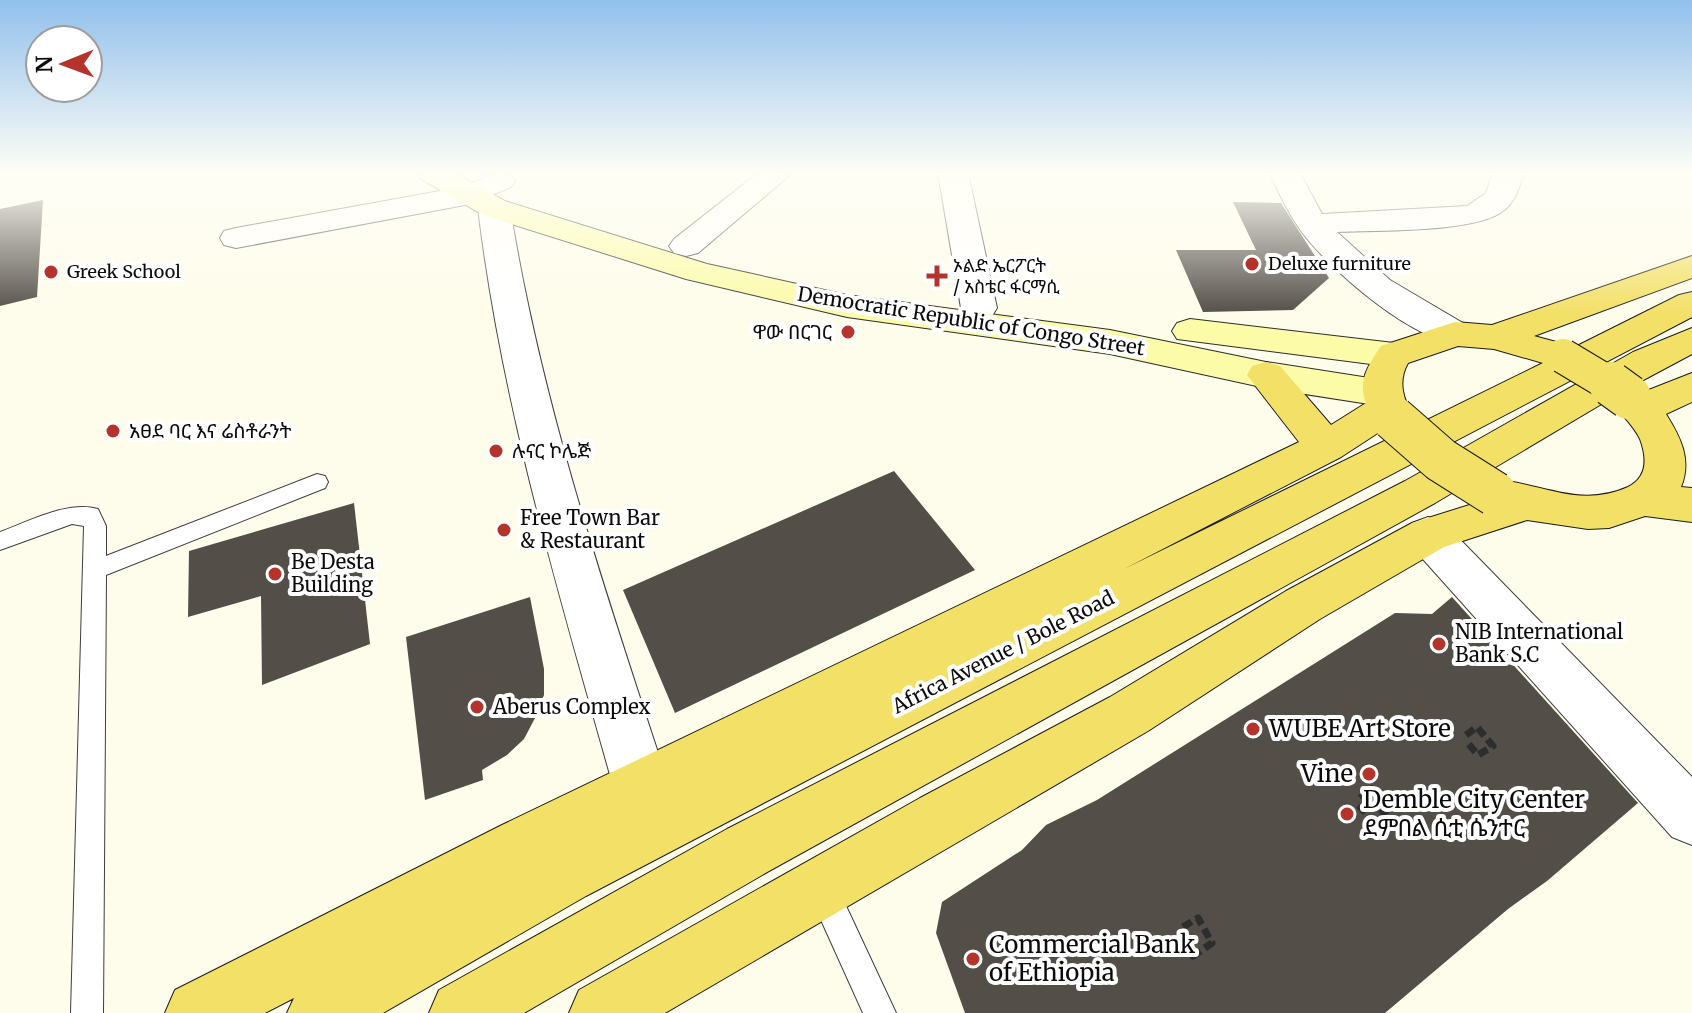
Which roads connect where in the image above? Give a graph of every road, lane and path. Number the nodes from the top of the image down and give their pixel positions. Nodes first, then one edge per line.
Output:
1 (327, 220) edge
2 (492, 220) edge
3 (567, 220) edge
4 (594, 220) edge
5 (718, 220) edge
6 (962, 220) edge
7 (1310, 220) edge
8 (1379, 220) edge
9 (1312, 224) junction
10 (236, 238) dead end
11 (686, 246) junction
12 (1692, 266) edge
13 (1692, 303) edge
14 (979, 308) junction
15 (1455, 334) junction
16 (1495, 337) junction
17 (1692, 340) edge
18 (1174, 341) junction
19 (1394, 355) junction
20 (1266, 375) junction
21 (1692, 386) edge
22 (1388, 406) junction
23 (1655, 422) edge
24 (1326, 447) junction
25 (317, 482) dead end
26 (1645, 500) junction
27 (1523, 503) junction
28 (1692, 505) edge
29 (1428, 535) junction
30 (0, 541) edge
31 (94, 570) junction
32 (642, 789) junction
33 (1692, 817) edge
34 (822, 889) junction
35 (1183, 932) joint
36 (87, 1013) edge
37 (198, 1013) edge
38 (320, 1013) edge
39 (462, 1013) edge
40 (602, 1013) edge
41 (880, 1013) edge

1 - 10 street
2 - 32 street
3 - 18 main road, Democratic Republic of Congo Street
4 - 11 main road, Democratic Republic of Congo Street
5 - 11 street
6 - 14 street
7 - 9 street
8 - 9 street
9 - 15 street
11 - 14 main road, Democratic Republic of Congo Street
12 - 16 main road
13 - 38 main road, Africa Avenue / Bole Road
14 - 18 main road, Democratic Republic of Congo Street
15 - 16 main road
15 - 19 main road
16 - 23 main road, bridge
17 - 39 main road
18 - 19 main road, Democratic Republic of Congo Street
18 - 20 main road, Democratic Republic of Congo Street
19 - 22 main road
20 - 22 main road, Democratic Republic of Congo Street
20 - 24 main road
21 - 23 main road
22 - 24 main road
22 - 27 main road, bridge
23 - 26 main road
24 - 32 main road
25 - 31 lane
26 - 27 main road
26 - 28 main road
27 - 29 main road
29 - 33 street
29 - 34 main road
30 - 31 lane
31 - 36 lane
32 - 37 main road
34 - 40 main road
34 - 41 lane
35 - 35 path

